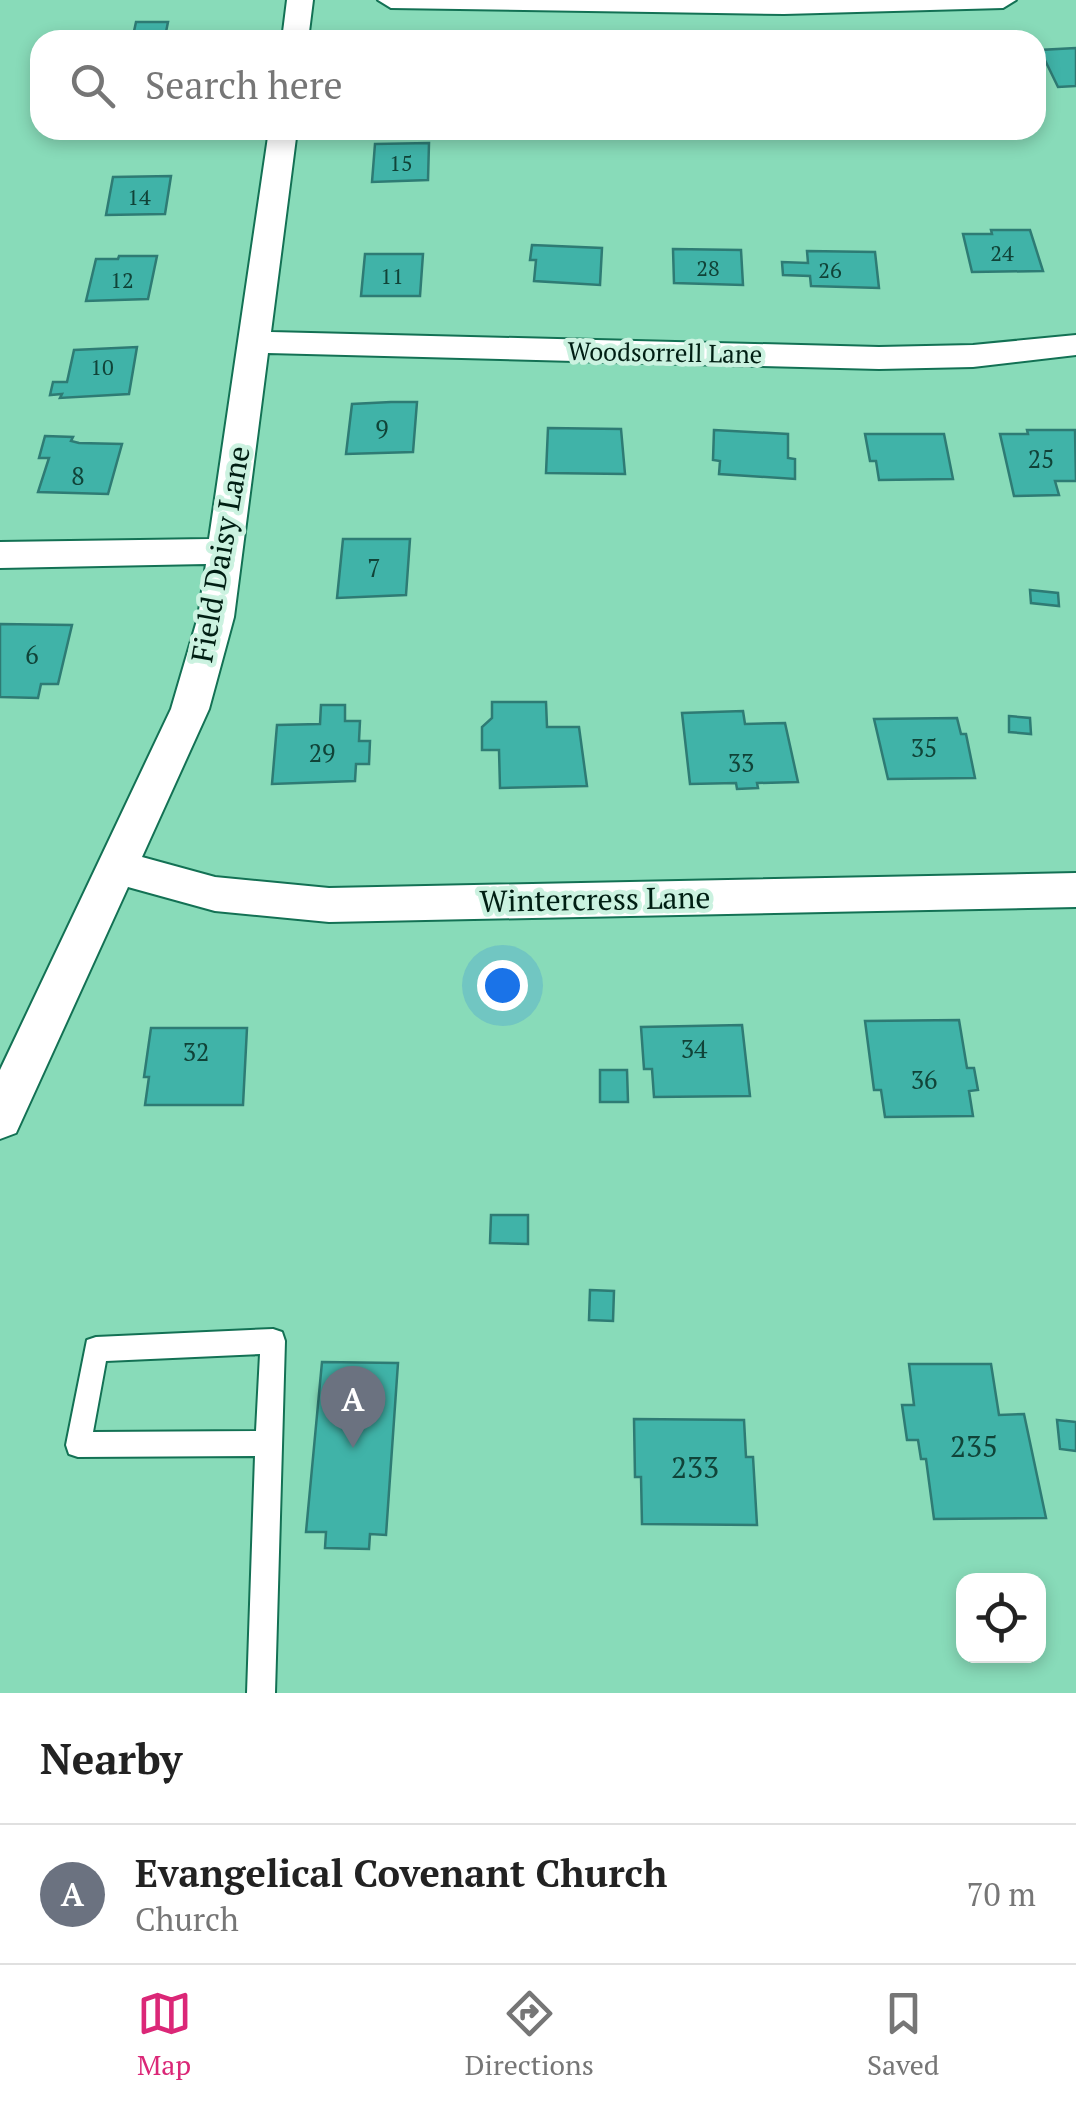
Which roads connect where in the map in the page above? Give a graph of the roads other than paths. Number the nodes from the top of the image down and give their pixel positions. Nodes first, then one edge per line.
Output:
1 (300, 0) edge
2 (391, 0) edge
3 (1003, 0) edge
4 (784, 3) edge
5 (296, 30) edge
6 (281, 140) edge
7 (254, 342) junction
8 (1076, 345) edge
9 (225, 551) junction
10 (0, 556) edge
11 (118, 867) junction
12 (1076, 890) edge
13 (0, 1118) edge
14 (266, 1443) junction
15 (260, 1693) edge

1 - 5 street
2 - 4 street
3 - 4 street
6 - 7 street, Field Daisy Lane
7 - 8 street, Woodsorrell Lane
7 - 9 street, Field Daisy Lane
9 - 10 street
9 - 11 street, Field Daisy Lane
11 - 12 street, Wintercress Lane
11 - 13 street, Field Daisy Lane
14 - 14 lane
14 - 15 lane

